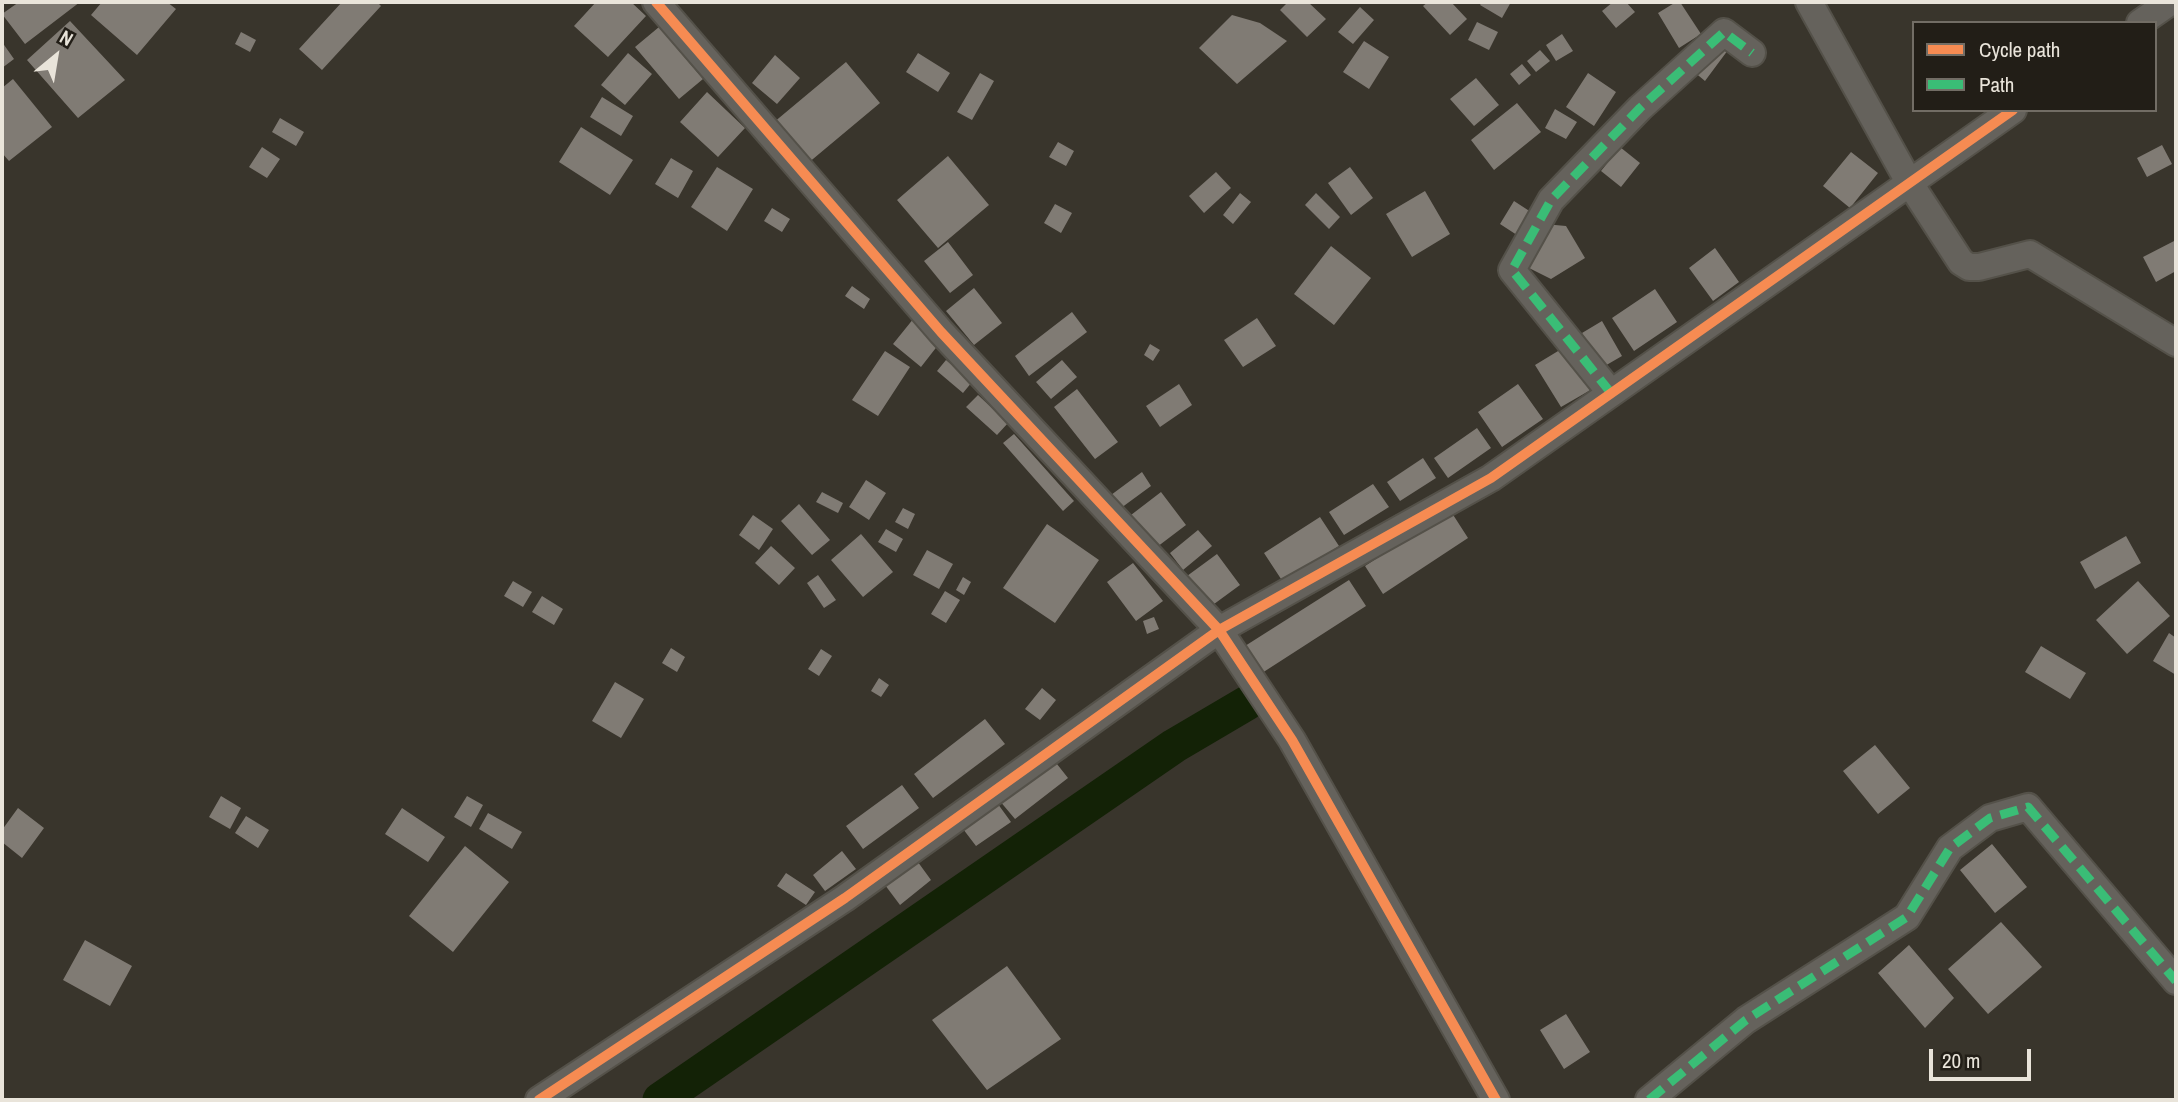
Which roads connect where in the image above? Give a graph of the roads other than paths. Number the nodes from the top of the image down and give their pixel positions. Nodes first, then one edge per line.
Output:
1 (656, 2) edge
2 (1809, 2) edge
3 (2170, 2) edge
4 (2143, 21) edge
5 (1752, 53) dead end
6 (2010, 112) edge
7 (1909, 182) junction
8 (2176, 343) edge
9 (1611, 393) junction
10 (1219, 630) junction
11 (2176, 981) edge
12 (539, 1100) edge
13 (1496, 1100) edge
14 (1649, 1100) edge

1 - 10 street
2 - 7 street
3 - 4 street
5 - 9 street
6 - 7 street
7 - 8 street
7 - 9 street
9 - 10 street
10 - 12 street
10 - 13 street
11 - 14 street

